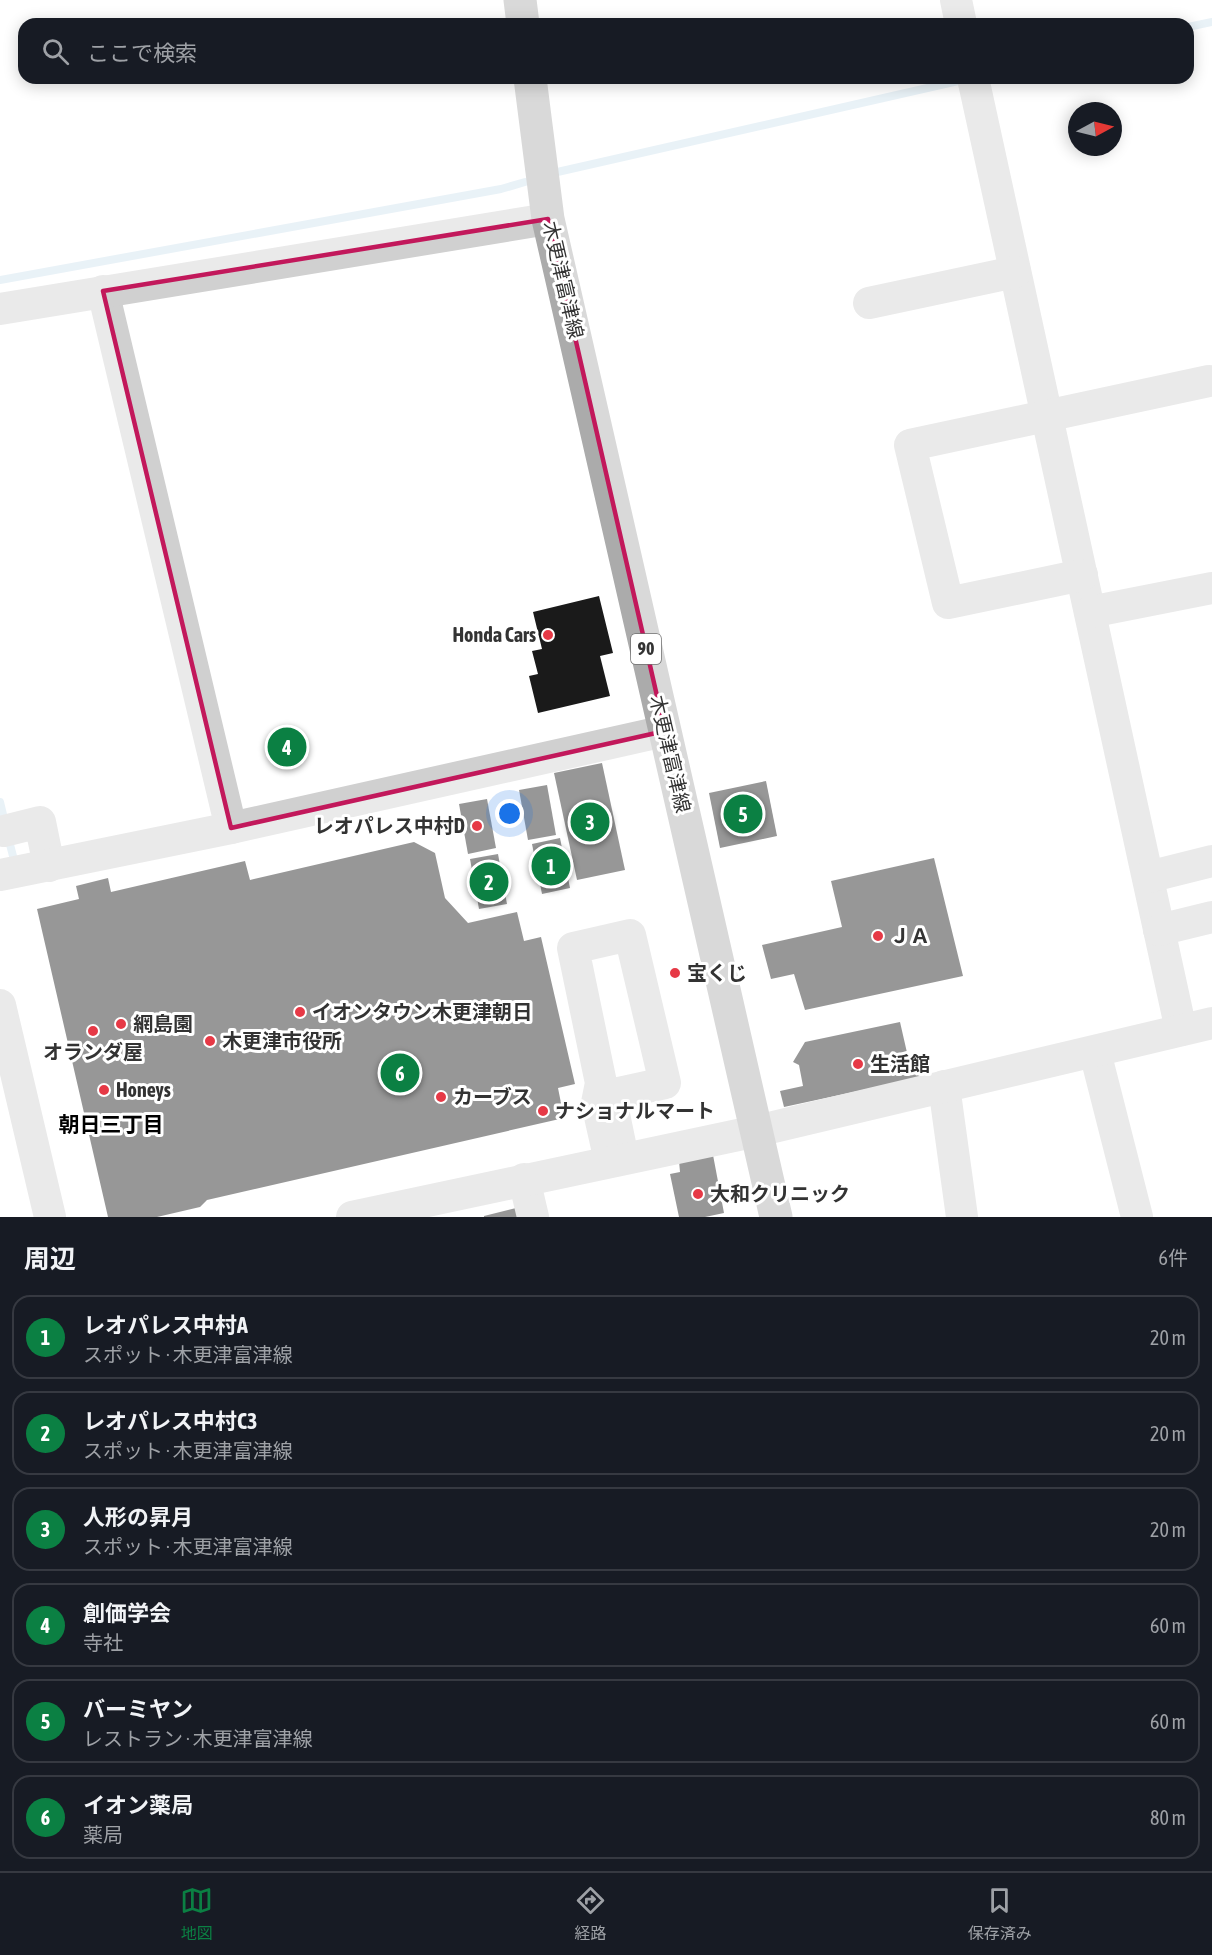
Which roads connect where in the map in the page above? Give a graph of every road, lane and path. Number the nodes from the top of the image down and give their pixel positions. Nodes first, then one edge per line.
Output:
1 (520, 0) edge
2 (956, 0) edge
3 (522, 18) edge
4 (960, 18) edge
5 (531, 84) edge
6 (974, 84) edge
7 (548, 219) junction
8 (1015, 272) junction
9 (103, 291) junction
10 (869, 303) dead end
11 (0, 309) edge
12 (1209, 381) dead end
13 (1047, 415) junction
14 (1082, 575) junction
15 (1212, 588) edge
16 (1090, 612) junction
17 (665, 731) junction
18 (231, 828) junction
19 (9, 829) dead end
20 (1212, 861) edge
21 (22, 871) edge
22 (1148, 877) junction
23 (1212, 917) edge
24 (1159, 930) junction
25 (0, 1005) edge
26 (1212, 1023) edge
27 (1181, 1030) junction
28 (1095, 1052) junction
29 (944, 1086) junction
30 (757, 1131) junction
31 (617, 1159) junction
32 (524, 1179) junction
33 (50, 1217) edge
34 (352, 1217) edge
35 (533, 1217) edge
36 (776, 1217) edge
37 (962, 1217) edge
38 (1137, 1217) edge

1 - 3 main road
2 - 4 street
5 - 7 main road, 木更津富津線 / 90
6 - 8 street
7 - 9 street
7 - 17 main road, 木更津富津線 / 90
8 - 10 street
8 - 13 street
9 - 11 street
9 - 18 street
12 - 13 street
13 - 14 street
13 - 14 street
14 - 16 street
15 - 16 street
16 - 22 street
17 - 18 street
17 - 30 main road, 木更津富津線 / 90
18 - 21 street
19 - 21 street
20 - 22 street
22 - 24 street
23 - 24 street
24 - 27 street
25 - 33 street
26 - 27 street
27 - 28 street
28 - 29 street
28 - 38 street
29 - 30 street
29 - 37 street
30 - 31 street
30 - 36 main road, 木更津富津線 / 90
31 - 31 street
31 - 32 street
32 - 34 street
32 - 35 street

